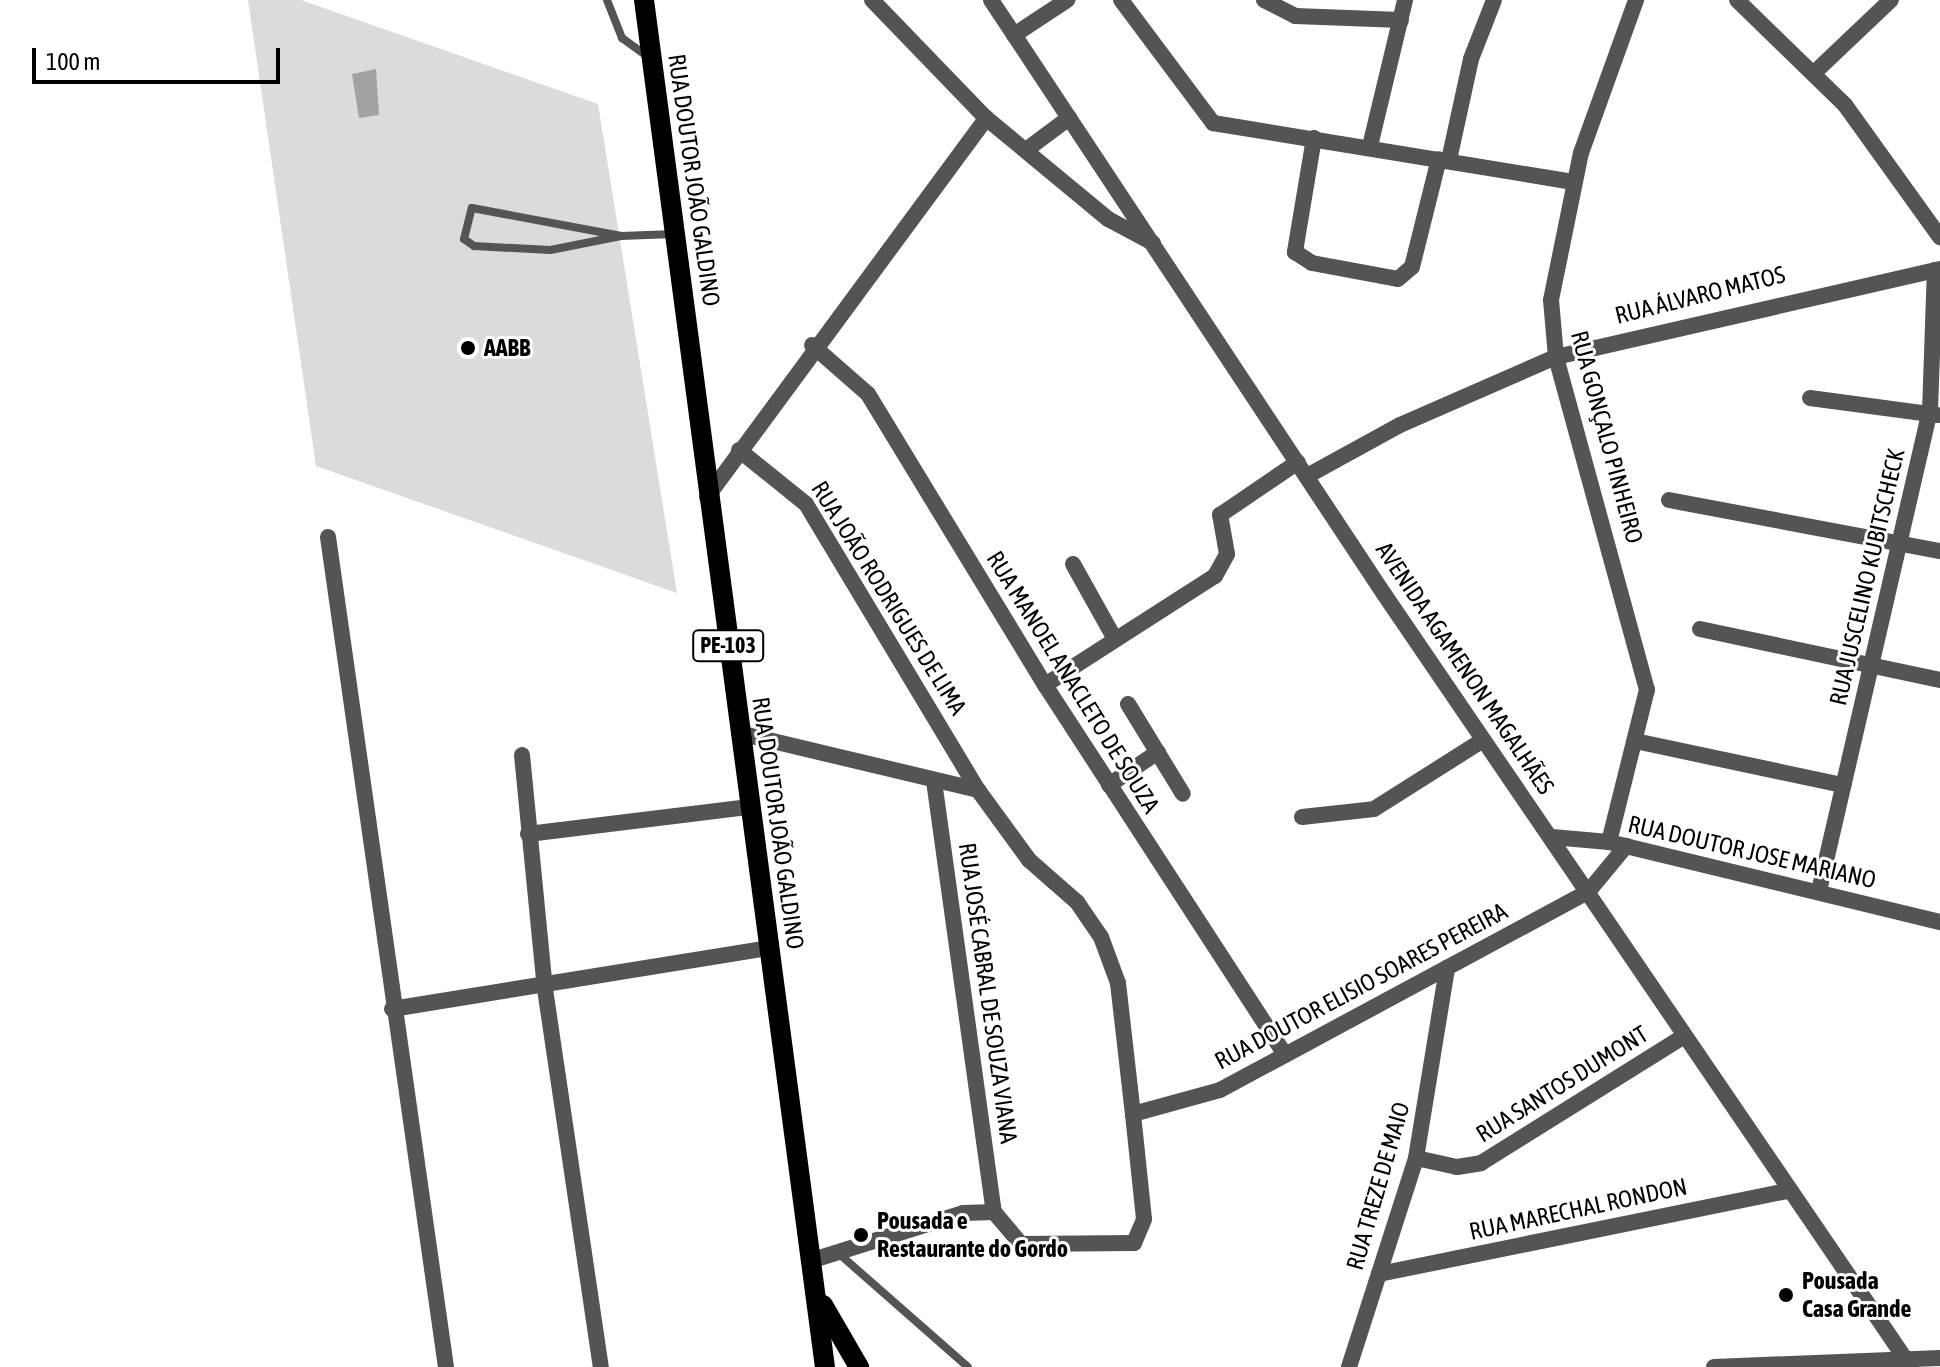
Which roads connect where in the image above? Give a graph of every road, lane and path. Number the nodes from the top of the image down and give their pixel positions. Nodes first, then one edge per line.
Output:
1 (607, 0) edge
2 (644, 0) edge
3 (872, 0) edge
4 (991, 0) edge
5 (1067, 0) edge
6 (1121, 0) edge
7 (1264, 0) edge
8 (1405, 0) edge
9 (1494, 0) edge
10 (1636, 0) edge
11 (1737, 0) edge
12 (1891, 0) edge
13 (1401, 20) junction
14 (1014, 35) junction
15 (652, 59) junction
16 (1814, 73) junction
17 (986, 118) junction
18 (1069, 118) junction
19 (1314, 138) junction
20 (1370, 146) junction
21 (1026, 150) junction
22 (1444, 160) junction
23 (1573, 182) junction
24 (677, 234) junction
25 (621, 236) junction
26 (1940, 237) edge
27 (1153, 243) junction
28 (1937, 270) edge
29 (812, 345) junction
30 (1556, 357) junction
31 (1810, 398) dead end
32 (1935, 413) edge
33 (739, 450) junction
34 (1303, 469) junction
35 (706, 498) junction
36 (1669, 500) dead end
37 (328, 537) dead end
38 (1902, 542) junction
39 (1940, 551) edge
40 (1073, 564) dead end
41 (1700, 629) dead end
42 (1115, 639) junction
43 (1871, 666) junction
44 (1940, 680) edge
45 (1045, 685) junction
46 (1128, 704) dead end
47 (739, 733) junction
48 (1483, 740) junction
49 (1640, 742) junction
50 (1158, 752) junction
51 (522, 755) dead end
52 (934, 781) junction
53 (1109, 785) junction
54 (1843, 785) junction
55 (978, 790) junction
56 (1183, 794) dead end
57 (749, 807) junction
58 (1302, 817) dead end
59 (528, 834) junction
60 (1552, 837) junction
61 (1617, 844) junction
62 (1819, 891) junction
63 (1588, 892) junction
64 (1940, 922) edge
65 (770, 948) junction
66 (1447, 968) junction
67 (545, 989) junction
68 (392, 1009) junction
69 (1684, 1036) junction
70 (1285, 1055) junction
71 (1133, 1114) junction
72 (1416, 1158) junction
73 (1787, 1191) junction
74 (994, 1212) junction
75 (837, 1252) junction
76 (813, 1260) junction
77 (1379, 1274) junction
78 (815, 1291) junction
79 (1940, 1358) edge
80 (1908, 1363) edge
81 (446, 1367) edge
82 (601, 1367) edge
83 (825, 1367) edge
84 (859, 1367) edge
85 (968, 1367) edge
86 (1349, 1367) edge
87 (1714, 1367) edge

1 - 15 lane
2 - 15 main road, RUA DOUTOR JOÃO GALDINO / PE-103
3 - 17 street
4 - 14 street, AVENIDA AGAMENON MAGALHÃES
5 - 14 street
6 - 19 street
7 - 13 street
8 - 13 street
9 - 22 street
10 - 23 street, RUA GONÇALO PINHEIRO
11 - 16 street
12 - 16 street
13 - 20 street
14 - 18 street, AVENIDA AGAMENON MAGALHÃES
15 - 24 main road, RUA DOUTOR JOÃO GALDINO / PE-103
16 - 26 street
17 - 21 street
17 - 29 street
18 - 21 street
18 - 27 street, AVENIDA AGAMENON MAGALHÃES
19 - 20 street
19 - 22 street
20 - 22 street
21 - 27 street
22 - 23 street
23 - 30 street, RUA GONÇALO PINHEIRO
24 - 25 lane
24 - 35 main road, RUA DOUTOR JOÃO GALDINO / PE-103
25 - 25 lane
27 - 34 street, AVENIDA AGAMENON MAGALHÃES
28 - 30 street, RUA ÁLVARO MATOS
28 - 32 street, RUA JUSCELINO KUBITSCHECK
29 - 33 street
29 - 45 street, RUA MANOEL ANACLETO DE SOUZA
30 - 34 street, RUA ÁLVARO MATOS
30 - 49 street, RUA GONÇALO PINHEIRO
31 - 32 street
32 - 38 street, RUA JUSCELINO KUBITSCHECK
33 - 35 street
33 - 55 street, RUA JOÃO RODRIGUES DE LIMA
34 - 42 street, RUA ÁLVARO MATOS
34 - 48 street, AVENIDA AGAMENON MAGALHÃES
35 - 47 main road, RUA DOUTOR JOÃO GALDINO / PE-103
36 - 38 street
37 - 68 street
38 - 39 street
38 - 43 street, RUA JUSCELINO KUBITSCHECK
40 - 42 street
41 - 43 street
42 - 45 street
43 - 44 street
43 - 54 street, RUA JUSCELINO KUBITSCHECK
45 - 53 street, RUA MANOEL ANACLETO DE SOUZA
46 - 50 street
47 - 52 street
47 - 57 main road, RUA DOUTOR JOÃO GALDINO / PE-103
48 - 58 street
48 - 60 street, AVENIDA AGAMENON MAGALHÃES
49 - 54 street
49 - 61 street, RUA GONÇALO PINHEIRO
50 - 53 street
50 - 56 street
51 - 59 street
52 - 55 street
52 - 74 street, RUA JOSÉ CABRAL DE SOUZA VIANA
53 - 70 street, RUA MANOEL ANACLETO DE SOUZA
54 - 62 street, RUA JUSCELINO KUBITSCHECK
55 - 71 street, RUA JOÃO RODRIGUES DE LIMA
57 - 59 street
57 - 65 main road, RUA DOUTOR JOÃO GALDINO / PE-103
59 - 67 street
60 - 61 street, RUA DOUTOR JOSE MARIANO
60 - 63 street, AVENIDA AGAMENON MAGALHÃES
61 - 62 street, RUA DOUTOR JOSE MARIANO
61 - 63 street, RUA DOUTOR ELISIO SOARES PEREIRA
62 - 64 street, RUA DOUTOR JOSE MARIANO
63 - 66 street, RUA DOUTOR ELISIO SOARES PEREIRA
63 - 69 street, AVENIDA AGAMENON MAGALHÃES
65 - 67 street
65 - 76 main road, RUA DOUTOR JOÃO GALDINO / PE-103
66 - 70 street, RUA DOUTOR ELISIO SOARES PEREIRA
66 - 72 street, RUA TREZE DE MAIO
67 - 68 street
67 - 82 street
68 - 81 street
69 - 72 street, RUA SANTOS DUMONT
69 - 73 street, AVENIDA AGAMENON MAGALHÃES
70 - 71 street, RUA DOUTOR ELISIO SOARES PEREIRA
71 - 74 street
72 - 77 street, RUA TREZE DE MAIO
73 - 77 street, RUA MARECHAL RONDON
73 - 80 street, AVENIDA AGAMENON MAGALHÃES
74 - 75 street
75 - 76 street
75 - 85 lane
76 - 78 main road, RUA DOUTOR JOÃO GALDINO / PE-103
77 - 86 street, RUA TREZE DE MAIO
78 - 83 main road, RUA DOUTOR JOÃO GALDINO / PE-103
78 - 84 main road
79 - 80 street
80 - 87 street

